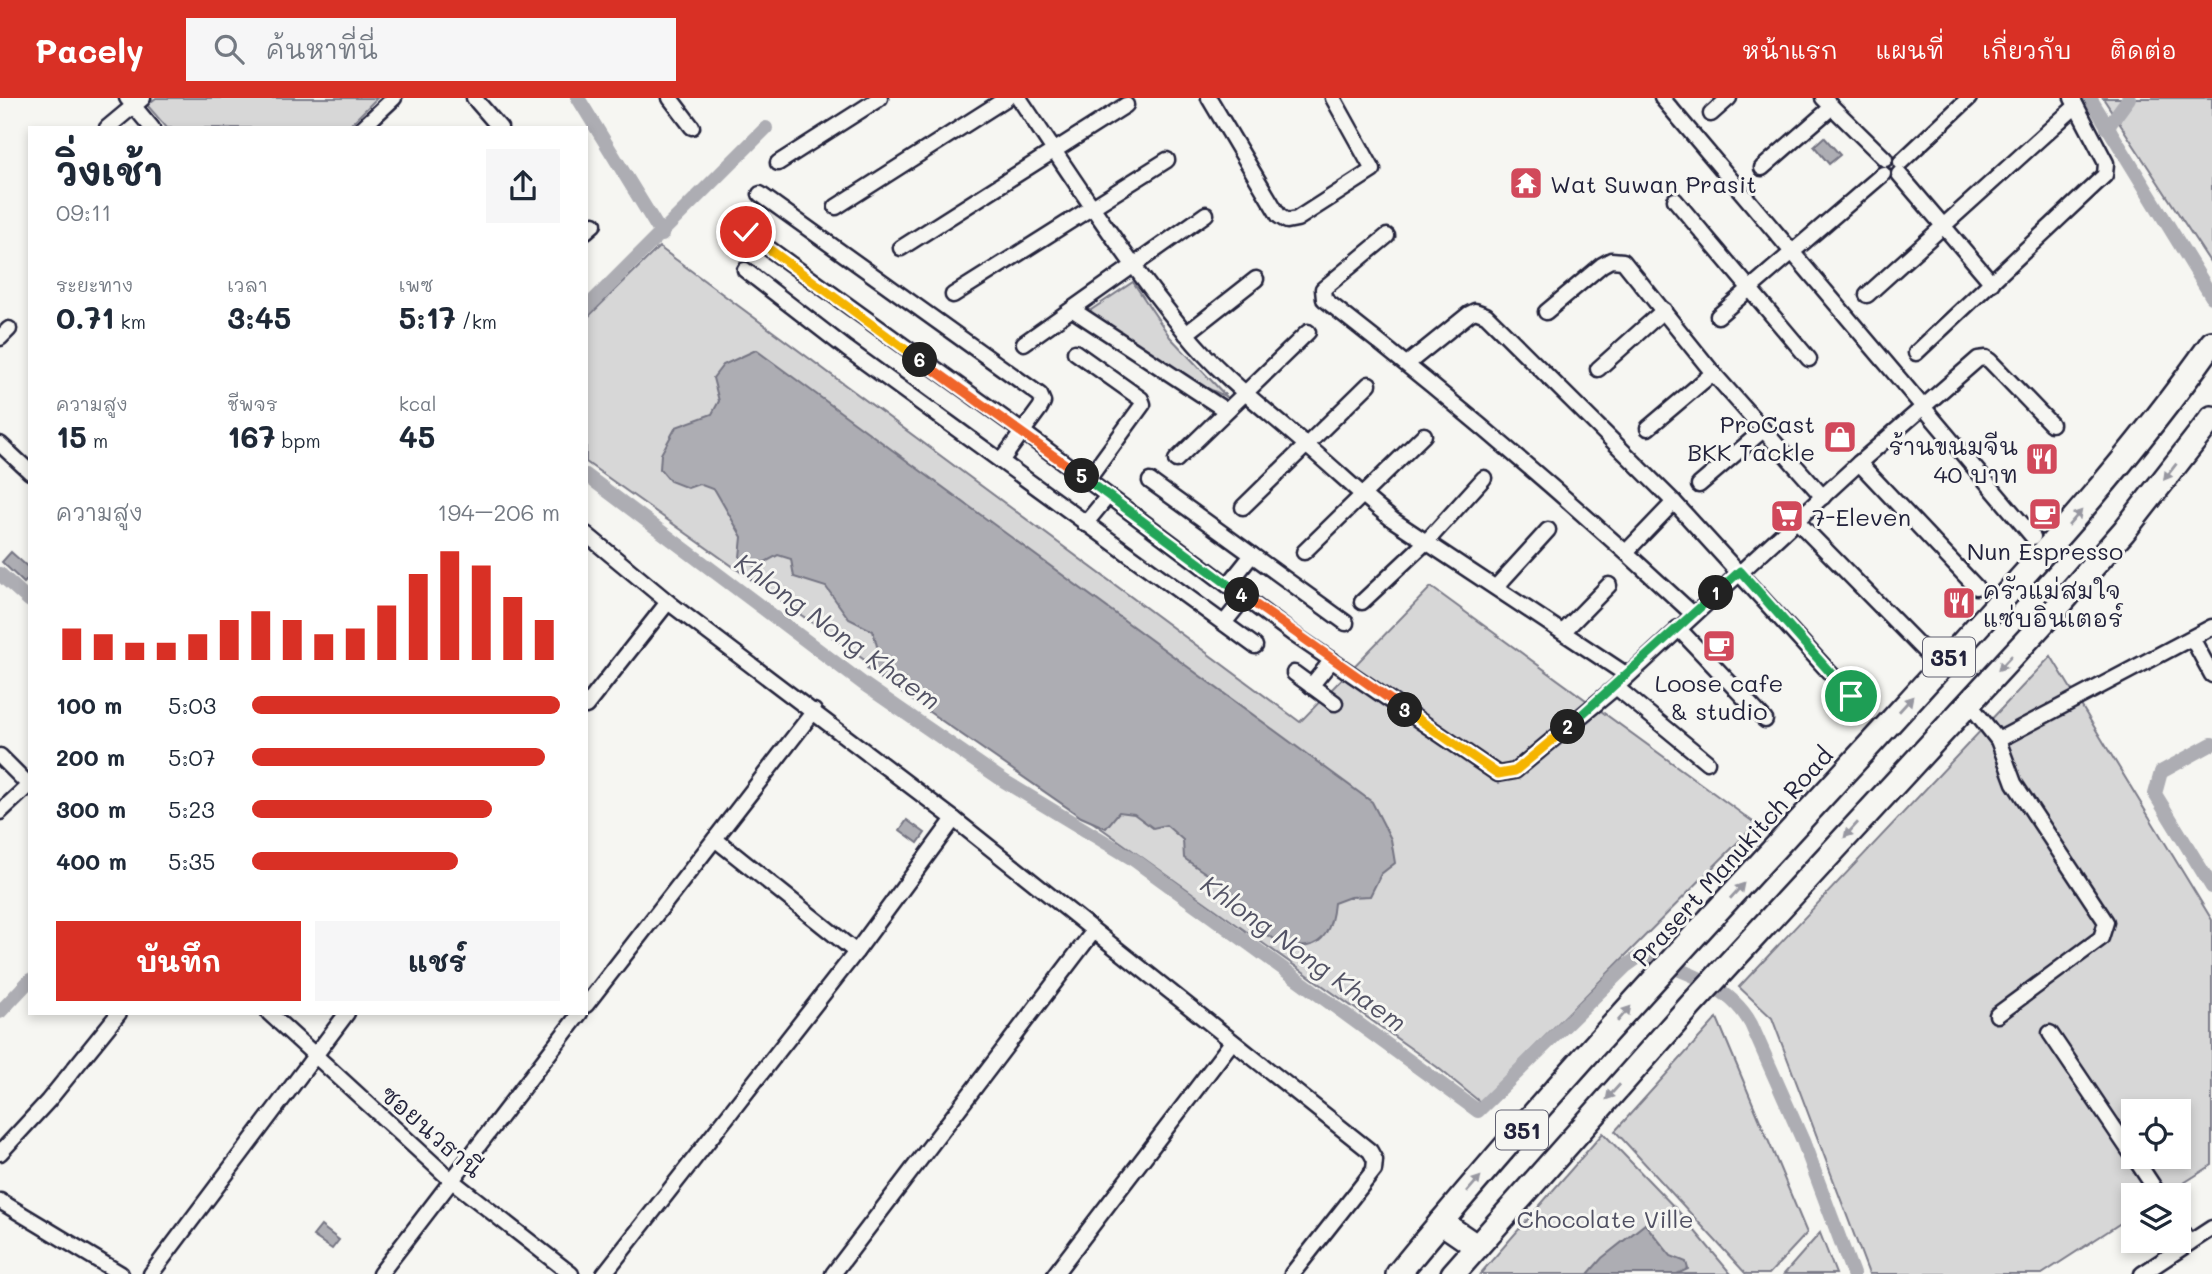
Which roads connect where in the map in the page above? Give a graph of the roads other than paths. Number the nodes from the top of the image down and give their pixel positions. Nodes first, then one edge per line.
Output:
1 (394, 98) edge
2 (474, 98) edge
3 (670, 98) edge
4 (880, 98) edge
5 (1007, 98) edge
6 (1019, 98) edge
7 (1209, 98) edge
8 (1333, 98) edge
9 (1662, 98) edge
10 (1729, 98) edge
11 (1969, 98) edge
12 (135, 100) edge
13 (1827, 102) edge
14 (2074, 102) edge
15 (1126, 105) dead end
16 (1711, 114) dead end
17 (109, 126) edge
18 (151, 126) edge
19 (364, 126) edge
20 (498, 126) edge
21 (692, 127) dead end
22 (1054, 150) junction
23 (1885, 159) junction
24 (1167, 160) dead end
25 (778, 163) dead end
26 (1762, 168) dead end
27 (1900, 168) junction
28 (1883, 174) junction
29 (760, 194) dead end
30 (1675, 200) dead end
31 (1091, 206) junction
32 (836, 207) dead end
33 (1206, 214) dead end
34 (1944, 226) junction
35 (746, 232) dead end
36 (1387, 236) dead end
37 (901, 248) dead end
38 (1793, 252) junction
39 (1135, 267) junction
40 (746, 270) dead end
41 (1256, 279) dead end
42 (1992, 284) junction
43 (1750, 289) junction
44 (953, 295) dead end
45 (1867, 295) dead end
46 (1073, 310) junction
47 (1664, 310) junction
48 (1546, 312) dead end
49 (1718, 316) dead end
50 (1308, 332) dead end
51 (1186, 334) junction
52 (1024, 343) dead end
53 (2212, 344) edge
54 (1075, 352) dead end
55 (1916, 353) dead end
56 (1809, 359) dead end
57 (1407, 364) junction
58 (1598, 369) dead end
59 (1713, 373) junction
60 (1368, 384) dead end
61 (1245, 393) junction
62 (1922, 408) junction
63 (1225, 410) junction
64 (2212, 418) edge
65 (2051, 424) dead end
66 (1648, 428) dead end
67 (1762, 431) junction
68 (1023, 432) junction
69 (1423, 435) dead end
70 (0, 444) edge
71 (1307, 445) junction
72 (1176, 460) dead end
73 (1001, 461) junction
74 (1859, 463) junction
75 (28, 470) edge
76 (1484, 478) dead end
77 (1087, 481) junction
78 (1150, 481) dead end
79 (1699, 485) dead end
80 (1360, 495) junction
81 (1108, 496) junction
82 (1823, 497) junction
83 (1674, 502) junction
84 (1243, 507) dead end
85 (1797, 521) junction
86 (1085, 524) junction
87 (1548, 530) dead end
88 (588, 536) edge
89 (2033, 537) dead end
90 (1427, 541) junction
91 (1304, 552) dead end
92 (1626, 552) junction
93 (1252, 555) junction
94 (1740, 571) junction
95 (1228, 584) junction
96 (1609, 585) dead end
97 (1496, 587) junction
98 (1976, 587) dead end
99 (1245, 597) junction
100 (667, 602) junction
101 (1362, 602) dead end
102 (1693, 614) junction
103 (1224, 623) junction
104 (1346, 623) dead end
105 (2212, 627) edge
106 (1678, 628) junction
107 (1564, 631) junction
108 (2192, 638) junction
109 (1255, 646) dead end
110 (1332, 660) junction
111 (1940, 667) junction
112 (1294, 673) dead end
113 (1627, 675) junction
114 (2212, 675) edge
115 (1311, 686) junction
116 (1616, 687) junction
117 (1851, 696) dead end
118 (1968, 702) junction
119 (588, 703) edge
120 (1335, 703) dead end
121 (814, 711) junction
122 (1765, 720) dead end
123 (1998, 740) junction
124 (0, 756) edge
125 (1707, 762) dead end
126 (28, 784) edge
127 (28, 786) edge
128 (0, 812) edge
129 (954, 819) junction
130 (715, 839) junction
131 (1093, 932) junction
132 (856, 952) junction
133 (588, 1002) edge
134 (117, 1015) edge
135 (271, 1015) edge
136 (345, 1015) edge
137 (578, 1015) edge
138 (1997, 1015) dead end
139 (2050, 1033) dead end
140 (1232, 1042) junction
141 (314, 1056) junction
142 (2121, 1138) edge
143 (0, 1153) edge
144 (451, 1180) junction
145 (0, 1201) edge
146 (1441, 1222) junction
147 (2212, 1228) edge
148 (2191, 1242) edge
149 (1476, 1246) junction
150 (2174, 1253) edge
151 (121, 1274) edge
152 (151, 1274) edge
153 (380, 1274) edge
154 (571, 1274) edge
155 (604, 1274) edge
156 (833, 1274) edge
157 (1055, 1274) edge
158 (1292, 1274) edge
159 (1398, 1274) edge
160 (1453, 1274) edge
161 (2142, 1274) edge

1 - 19 street
2 - 20 street
3 - 21 street
4 - 25 street
5 - 32 street
6 - 22 street
7 - 8 street
9 - 38 street
10 - 16 street
11 - 27 street
12 - 17 street
12 - 18 street
13 - 23 street
13 - 26 street
14 - 34 street
14 - 42 street
15 - 22 street
22 - 31 street
22 - 37 street
23 - 27 street
23 - 28 street
24 - 31 street
27 - 28 street
27 - 34 street
28 - 38 street
29 - 68 street
30 - 43 street
31 - 39 street
31 - 44 street
33 - 39 street
34 - 42 street
34 - 45 street
35 - 68 street
36 - 57 street
38 - 43 street
38 - 62 street
39 - 46 street
39 - 51 street
40 - 73 street
41 - 51 street
42 - 55 street
43 - 49 street
43 - 56 street
46 - 52 street
46 - 63 street
47 - 48 street
47 - 58 street
47 - 59 street
50 - 61 street
51 - 61 street
111 -> 53 main road, Prasert Manukitch Road / 351
54 - 77 street
57 - 83 street
57 - 92 street
59 - 66 street
59 - 67 street
60 - 71 street
61 - 63 street
61 - 71 street
62 - 65 street
62 - 74 street
62 - 89 street
63 - 72 street
64 -> 118 main road, 351
67 - 79 street
67 - 82 street
68 - 73 street
68 - 77 street
69 - 80 street
70 - 75 street
71 - 80 street
71 - 84 street
73 - 86 street
74 - 82 street
74 - 98 street
76 - 90 street
77 - 81 street
78 - 93 street
80 - 90 street
80 - 91 street
81 - 86 street
81 - 95 street
82 - 85 street
83 - 92 street
83 - 94 street
85 - 94 street
85 - 111 street
86 - 103 street
87 - 97 street
88 - 100 street
90 - 97 street
90 - 101 street
92 - 102 street
93 - 95 street
93 - 104 street
94 - 102 street
94 - 117 street
95 - 99 street
96 - 107 street
97 - 107 street
99 - 103 street
99 - 110 street
100 - 119 street
100 - 121 street
102 - 106 street
103 - 109 street
105 - 108 street
106 - 113 street
106 - 122 street
107 - 113 street
108 - 114 street
108 - 123 street
110 - 115 street
110 - 116 street
146 -> 111 main road, Prasert Manukitch Road / 351
112 - 115 street
113 - 116 street
115 - 120 street
116 - 125 street
118 - 123 street
118 -> 149 main road, 351
121 - 129 street
121 - 130 street
123 - 138 street
124 - 126 street
127 - 128 street
129 - 131 street
129 - 132 street
130 - 132 street
130 - 133 street
131 - 140 street
131 - 156 street
132 - 155 street
134 - 143 street
135 - 141 street, ซอยนวธานี
136 - 141 street
137 - 144 street
139 - 142 street
140 - 157 street
140 - 158 street
141 - 144 street, ซอยนวธานี
141 - 152 street
144 - 153 street
144 - 154 street, ซอยนวธานี
145 - 151 street
146 - 149 main road
146 - 159 main road, Prasert Manukitch Road / 351
147 - 148 street
149 - 160 main road, 351
150 - 161 street

